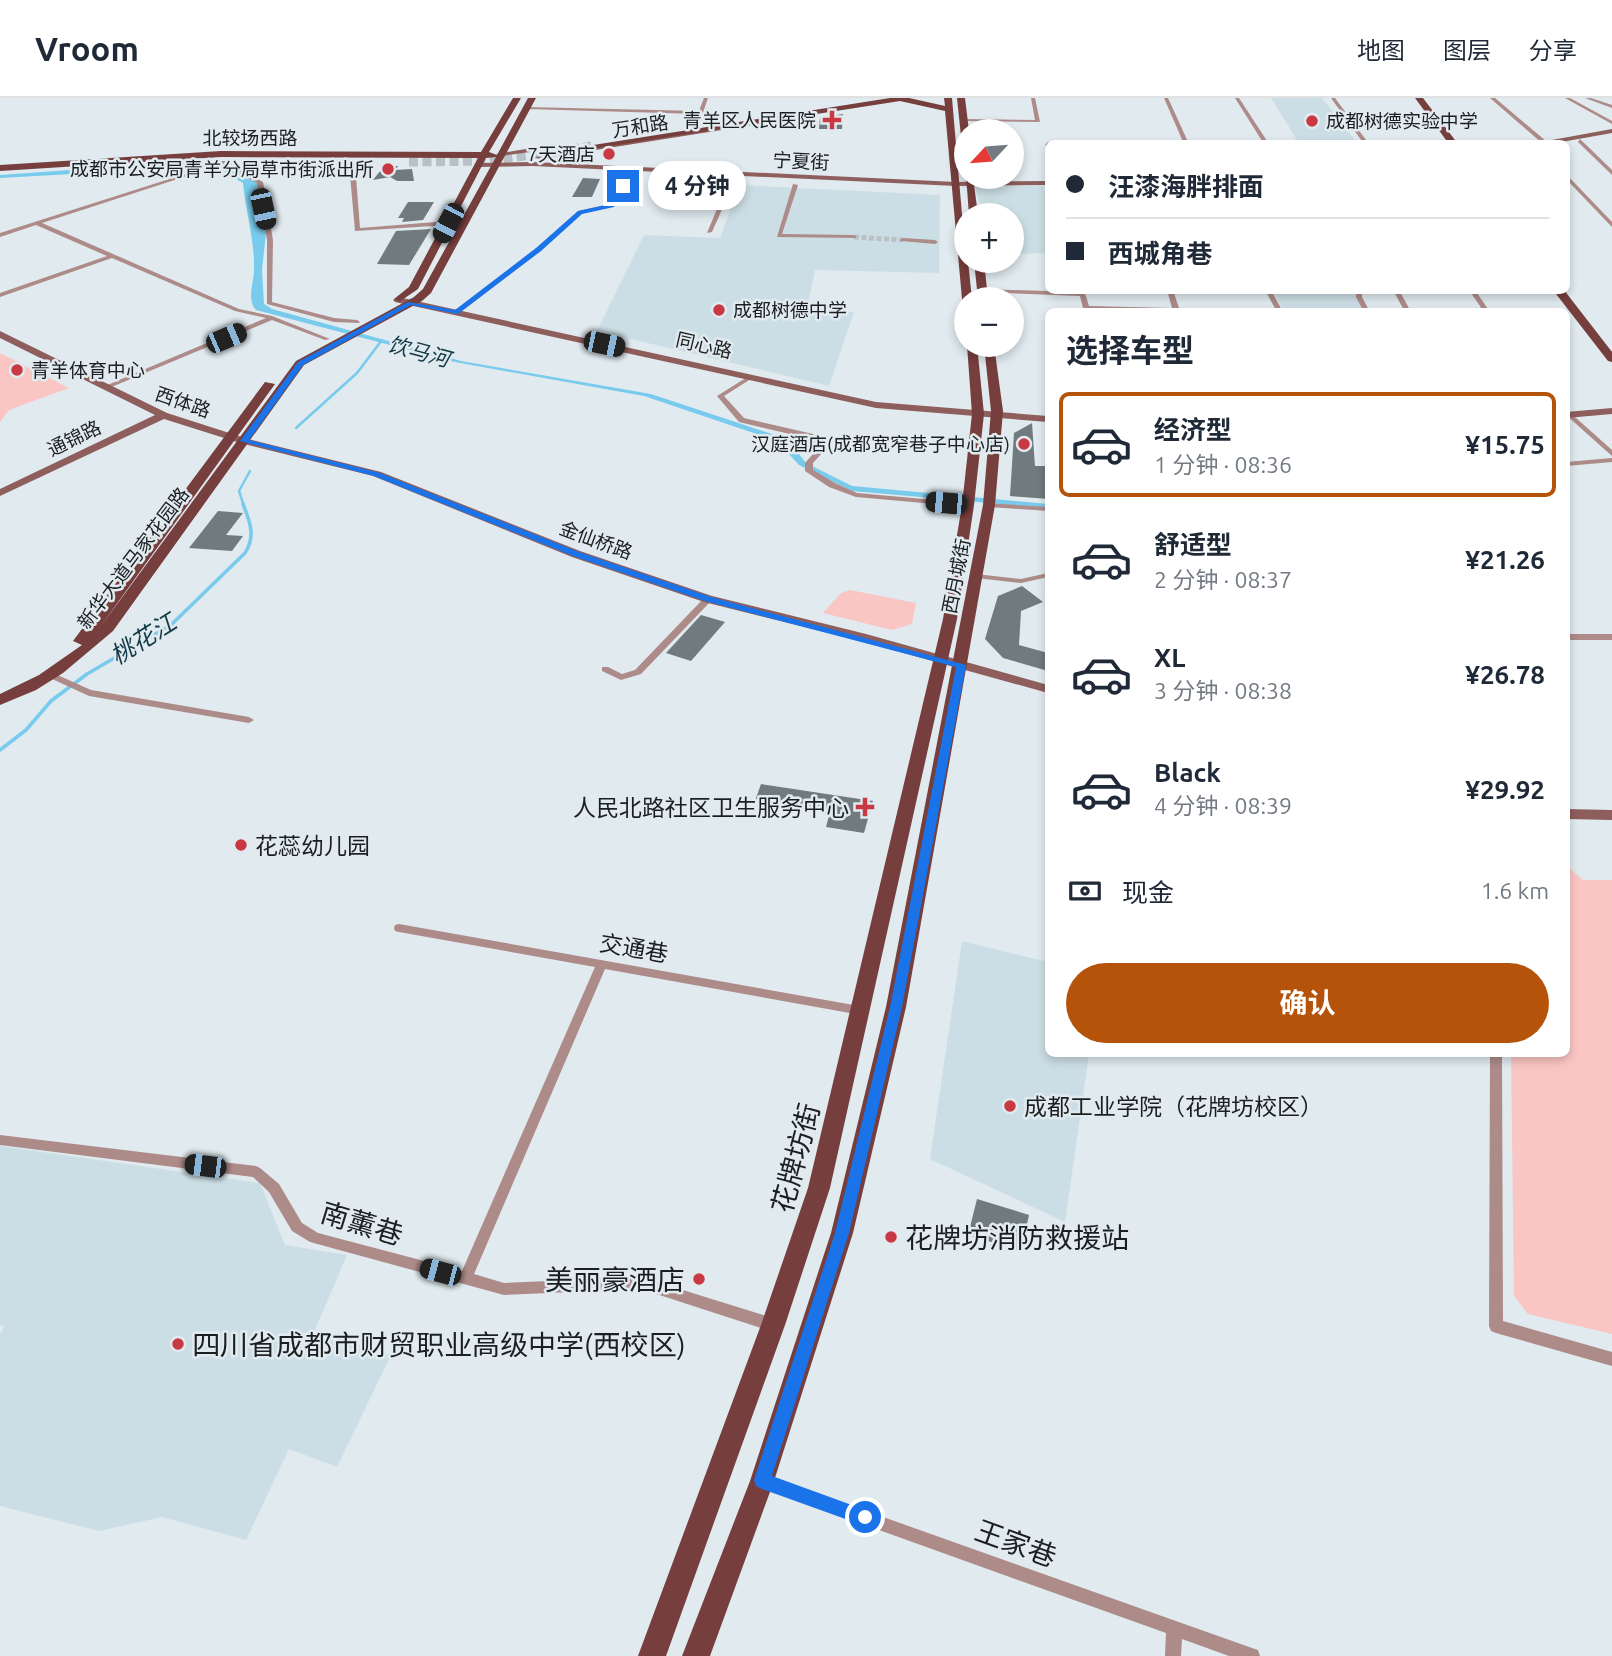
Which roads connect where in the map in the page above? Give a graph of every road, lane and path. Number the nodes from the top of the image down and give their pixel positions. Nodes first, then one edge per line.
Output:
1 (517, 98) edge
2 (531, 98) edge
3 (706, 98) edge
4 (882, 98) edge
5 (903, 98) edge
6 (948, 98) edge
7 (961, 98) edge
8 (1033, 98) edge
9 (1166, 98) edge
10 (1237, 98) edge
11 (1333, 98) edge
12 (1409, 98) edge
13 (1419, 98) edge
14 (1492, 98) edge
15 (1567, 98) edge
16 (1587, 98) edge
17 (1612, 107) edge
18 (526, 108) junction
19 (950, 110) junction
20 (701, 113) junction
21 (788, 114) junction
22 (963, 119) edge
23 (1024, 121) edge
24 (1612, 123) edge
25 (697, 124) junction
26 (1612, 133) edge
27 (1185, 140) edge
28 (1264, 140) edge
29 (1364, 140) edge
30 (1440, 140) edge
31 (1451, 140) edge
32 (1542, 140) edge
33 (1559, 140) edge
34 (1580, 141) junction
35 (1570, 143) edge
36 (591, 145) tunnel mouth
37 (189, 158) junction
38 (527, 159) junction
39 (410, 160) junction
40 (481, 161) junction
41 (496, 161) junction
42 (223, 162) junction
43 (352, 164) junction
44 (954, 167) edge
45 (0, 169) edge
46 (632, 169) junction
47 (735, 173) junction
48 (1612, 173) edge
49 (187, 175) dead end
50 (1570, 180) edge
51 (954, 181) edge
52 (954, 181) edge
53 (1024, 181) edge
54 (1045, 181) edge
55 (795, 185) dead end
56 (956, 189) edge
57 (36, 223) junction
58 (448, 223) junction
59 (1612, 225) edge
60 (709, 232) dead end
61 (0, 235) edge
62 (854, 237) tunnel mouth
63 (903, 240) tunnel mouth
64 (935, 242) dead end
65 (113, 256) junction
66 (966, 287) edge
67 (1570, 291) edge
68 (1045, 293) edge
69 (1024, 294) edge
70 (1561, 294) edge
71 (0, 295) edge
72 (408, 300) junction
73 (459, 311) junction
74 (273, 318) junction
75 (359, 324) junction
76 (0, 334) edge
77 (333, 339) junction
78 (1612, 343) edge
79 (973, 357) edge
80 (990, 357) edge
81 (1612, 359) edge
82 (751, 377) junction
83 (107, 387) junction
84 (979, 412) junction
85 (996, 413) junction
86 (1612, 413) edge
87 (163, 415) junction
88 (1570, 416) edge
89 (1045, 417) edge
90 (1570, 418) edge
91 (237, 439) junction
92 (1612, 454) edge
93 (1612, 460) edge
94 (1570, 464) edge
95 (0, 493) edge
96 (968, 505) junction
97 (989, 505) junction
98 (1045, 509) edge
99 (976, 576) junction
100 (1045, 576) edge
101 (708, 599) junction
102 (1570, 637) edge
103 (1612, 638) edge
104 (951, 662) junction
105 (606, 669) dead end
106 (52, 676) junction
107 (1045, 688) edge
108 (0, 690) edge
109 (0, 700) edge
110 (249, 720) dead end
111 (1570, 814) edge
112 (1612, 815) edge
113 (400, 928) dead end
114 (602, 964) junction
115 (860, 1010) junction
116 (1496, 1057) edge
117 (0, 1140) edge
118 (465, 1279) junction
119 (774, 1325) junction
120 (1612, 1359) edge
121 (762, 1480) junction
122 (1174, 1628) junction
123 (652, 1656) edge
124 (696, 1656) edge
125 (1173, 1656) edge
126 (1252, 1656) edge

1 - 40 main road
2 - 18 main road
3 - 20 street
4 - 21 main road, 万和路
5 - 19 main road
5 - 21 main road, 万和路
6 - 19 main road
7 - 22 main road
8 - 23 street
9 - 27 street
10 - 28 street
11 - 29 street
12 - 30 main road
13 - 31 main road
14 - 32 street
15 - 24 street
16 - 17 street
18 - 20 street
18 - 41 main road
19 - 44 main road
20 - 25 street
21 - 25 street, 万和路
21 - 36 main road, 万和路
21 - 38 street, 万和路
25 - 41 street, 万和路
26 - 33 street
26 - 34 street
34 - 35 street
34 - 48 street
37 - 39 main road
37 - 42 main road, 北较场西路
37 - 45 main road, 北较场西路
38 - 41 street, 宁夏街
38 - 51 street, 宁夏街
39 - 40 main road, 北较场西路
39 - 43 main road, 北较场西路
40 - 41 main road, 北较场西路
40 - 58 main road
41 - 46 street, 宁夏街
41 - 72 main road
42 - 43 main road, 北较场西路
42 - 75 street
43 - 58 street
46 - 47 street, 宁夏街
46 - 73 street
47 - 52 street, 宁夏街
47 - 60 street
49 - 57 street
50 - 59 street
53 - 54 street
55 - 62 street
56 - 66 main road
57 - 61 street
57 - 65 street
58 - 72 main road
63 - 64 street
65 - 71 street
65 - 74 street
67 - 78 main road
68 - 69 street
70 - 81 main road
72 - 73 street
72 - 75 main road
73 - 82 street
73 - 84 street, 同心路
74 - 77 street
74 - 83 street
75 - 77 main road
76 - 83 street, 西体路
77 - 91 main road
79 - 84 main road, 西月城街
80 - 85 main road, 西月城街
82 - 84 street
82 - 96 street
83 - 87 street, 西体路
84 - 85 street
84 - 96 main road, 西月城街
85 - 89 street
85 - 97 main road, 西月城街
86 - 88 street
87 - 91 street, 西体路
87 - 95 street, 通锦路
90 - 92 street
91 - 101 street, 金仙桥路
91 - 106 main road, 新华大道马家花园路
91 - 108 main road, 新华大道马家花园路
93 - 94 street
96 - 104 main road, 西月城街
97 - 98 street
97 - 99 main road, 西月城街
99 - 100 street
99 - 104 main road, 西月城街
101 - 104 street, 金仙桥路
101 - 105 street
102 - 103 street
104 - 107 street, 金仙桥路
104 - 115 main road, 花牌坊街
104 - 121 main road
106 - 109 main road, 新华大道马家花园路
106 - 110 street
111 - 112 street
113 - 114 street, 交通巷
114 - 115 street, 交通巷
114 - 118 street
115 - 119 main road, 花牌坊街
116 - 120 street
117 - 118 street, 南薰巷
118 - 119 street, 南薰巷
119 - 123 main road, 花牌坊街
121 - 122 street, 王家巷
121 - 124 main road
122 - 125 street
122 - 126 street, 王家巷

